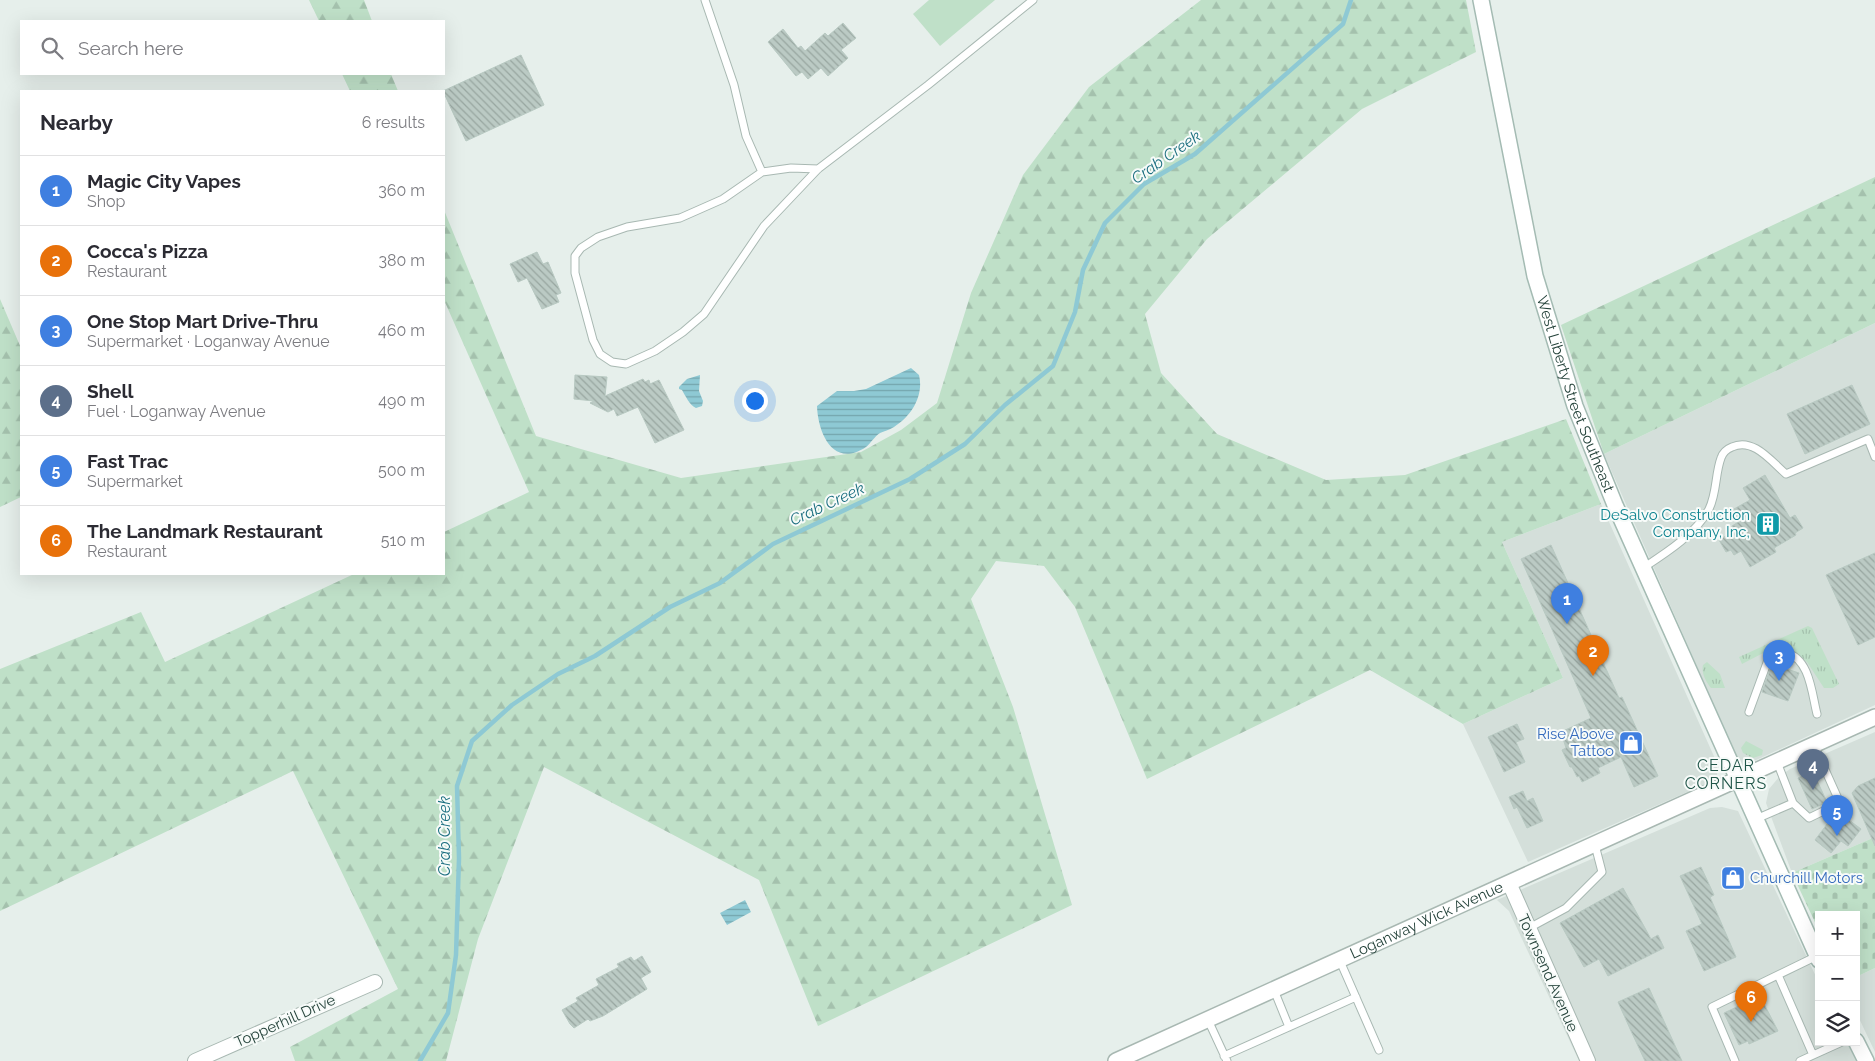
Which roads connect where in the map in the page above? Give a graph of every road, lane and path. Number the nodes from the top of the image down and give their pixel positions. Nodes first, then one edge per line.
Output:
1 (705, 0) edge
2 (1033, 0) edge
3 (1480, 0) edge
4 (818, 169) junction
5 (762, 172) junction
6 (1875, 456) edge
7 (1643, 568) junction
8 (1749, 712) dead end
9 (1817, 714) dead end
10 (1875, 717) edge
11 (1814, 745) junction
12 (1777, 762) junction
13 (1736, 780) junction
14 (1793, 803) junction
15 (1755, 819) junction
16 (1595, 845) junction
17 (1510, 884) junction
18 (1528, 928) junction
19 (1817, 956) edge
20 (1815, 959) edge
21 (1340, 961) junction
22 (1778, 975) junction
23 (375, 982) dead end
24 (1274, 990) junction
25 (1356, 997) junction
26 (1208, 1020) junction
27 (1290, 1027) junction
28 (1833, 1046) edge
29 (1858, 1046) edge
30 (1379, 1050) dead end
31 (1813, 1055) junction
32 (1226, 1058) edge
33 (196, 1061) edge
34 (1116, 1061) edge
35 (1588, 1061) edge
36 (1735, 1061) edge
37 (1800, 1061) edge
38 (1866, 1061) edge

1 - 5 lane
2 - 4 lane
3 - 7 main road, West Liberty Street Southeast
4 - 5 lane
4 - 5 lane
6 - 7 lane
7 - 13 main road, West Liberty Street Southeast
8 - 9 lane
10 - 11 main road, Loganway Wick Avenue
11 - 12 main road, Loganway Wick Avenue
11 - 14 lane
12 - 13 main road, Loganway Wick Avenue
12 - 14 lane
13 - 15 main road, West Liberty Street Southeast
13 - 16 main road, Loganway Wick Avenue
14 - 15 lane
15 - 19 main road, West Liberty Street Southeast
16 - 17 main road, Loganway Wick Avenue
16 - 18 lane
17 - 18 street, Townsend Avenue
17 - 21 main road, Loganway Wick Avenue
18 - 35 street, Townsend Avenue
20 - 22 lane
21 - 24 main road, Loganway Wick Avenue
21 - 25 lane
22 - 31 lane
22 - 36 lane
23 - 33 street, Topperhill Drive
24 - 26 main road, Loganway Wick Avenue
24 - 27 lane
25 - 27 lane
25 - 30 lane
26 - 32 lane
26 - 34 main road, Loganway Wick Avenue
27 - 32 lane
28 - 31 lane
29 - 38 main road
31 - 37 lane

